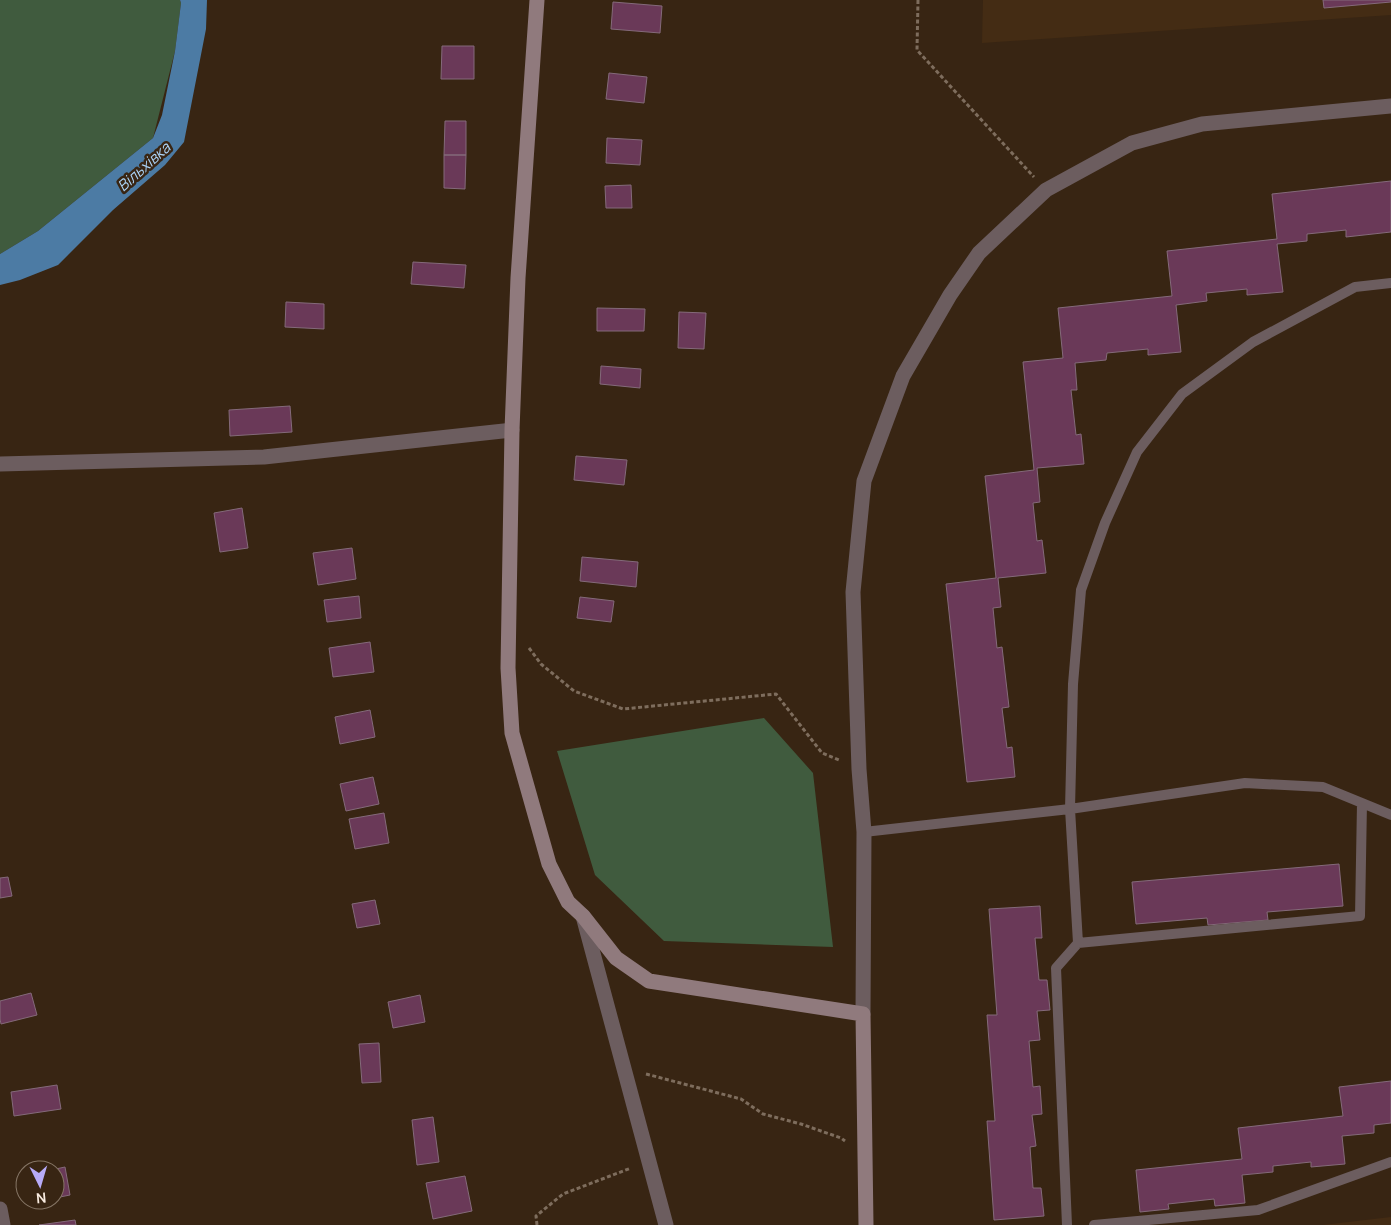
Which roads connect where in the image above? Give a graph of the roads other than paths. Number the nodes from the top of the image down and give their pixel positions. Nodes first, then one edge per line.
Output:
1 (537, 0) edge
2 (1391, 106) edge
3 (1391, 284) edge
4 (512, 430) junction
5 (0, 464) edge
6 (1362, 803) junction
7 (1070, 809) junction
8 (1391, 815) edge
9 (864, 832) junction
10 (583, 916) junction
11 (1078, 943) junction
12 (864, 1014) junction
13 (1391, 1162) edge
14 (0, 1208) edge
15 (3, 1225) edge
16 (666, 1225) edge
17 (866, 1225) edge
18 (1067, 1225) edge
19 (1094, 1225) edge

1 - 4 street
2 - 9 street
3 - 7 lane
4 - 5 street
4 - 10 street
6 - 7 lane
6 - 8 lane
6 - 11 lane
7 - 9 lane
7 - 11 lane
9 - 12 street
10 - 12 street
10 - 16 street
11 - 18 lane
12 - 17 street
13 - 19 lane
14 - 15 street

